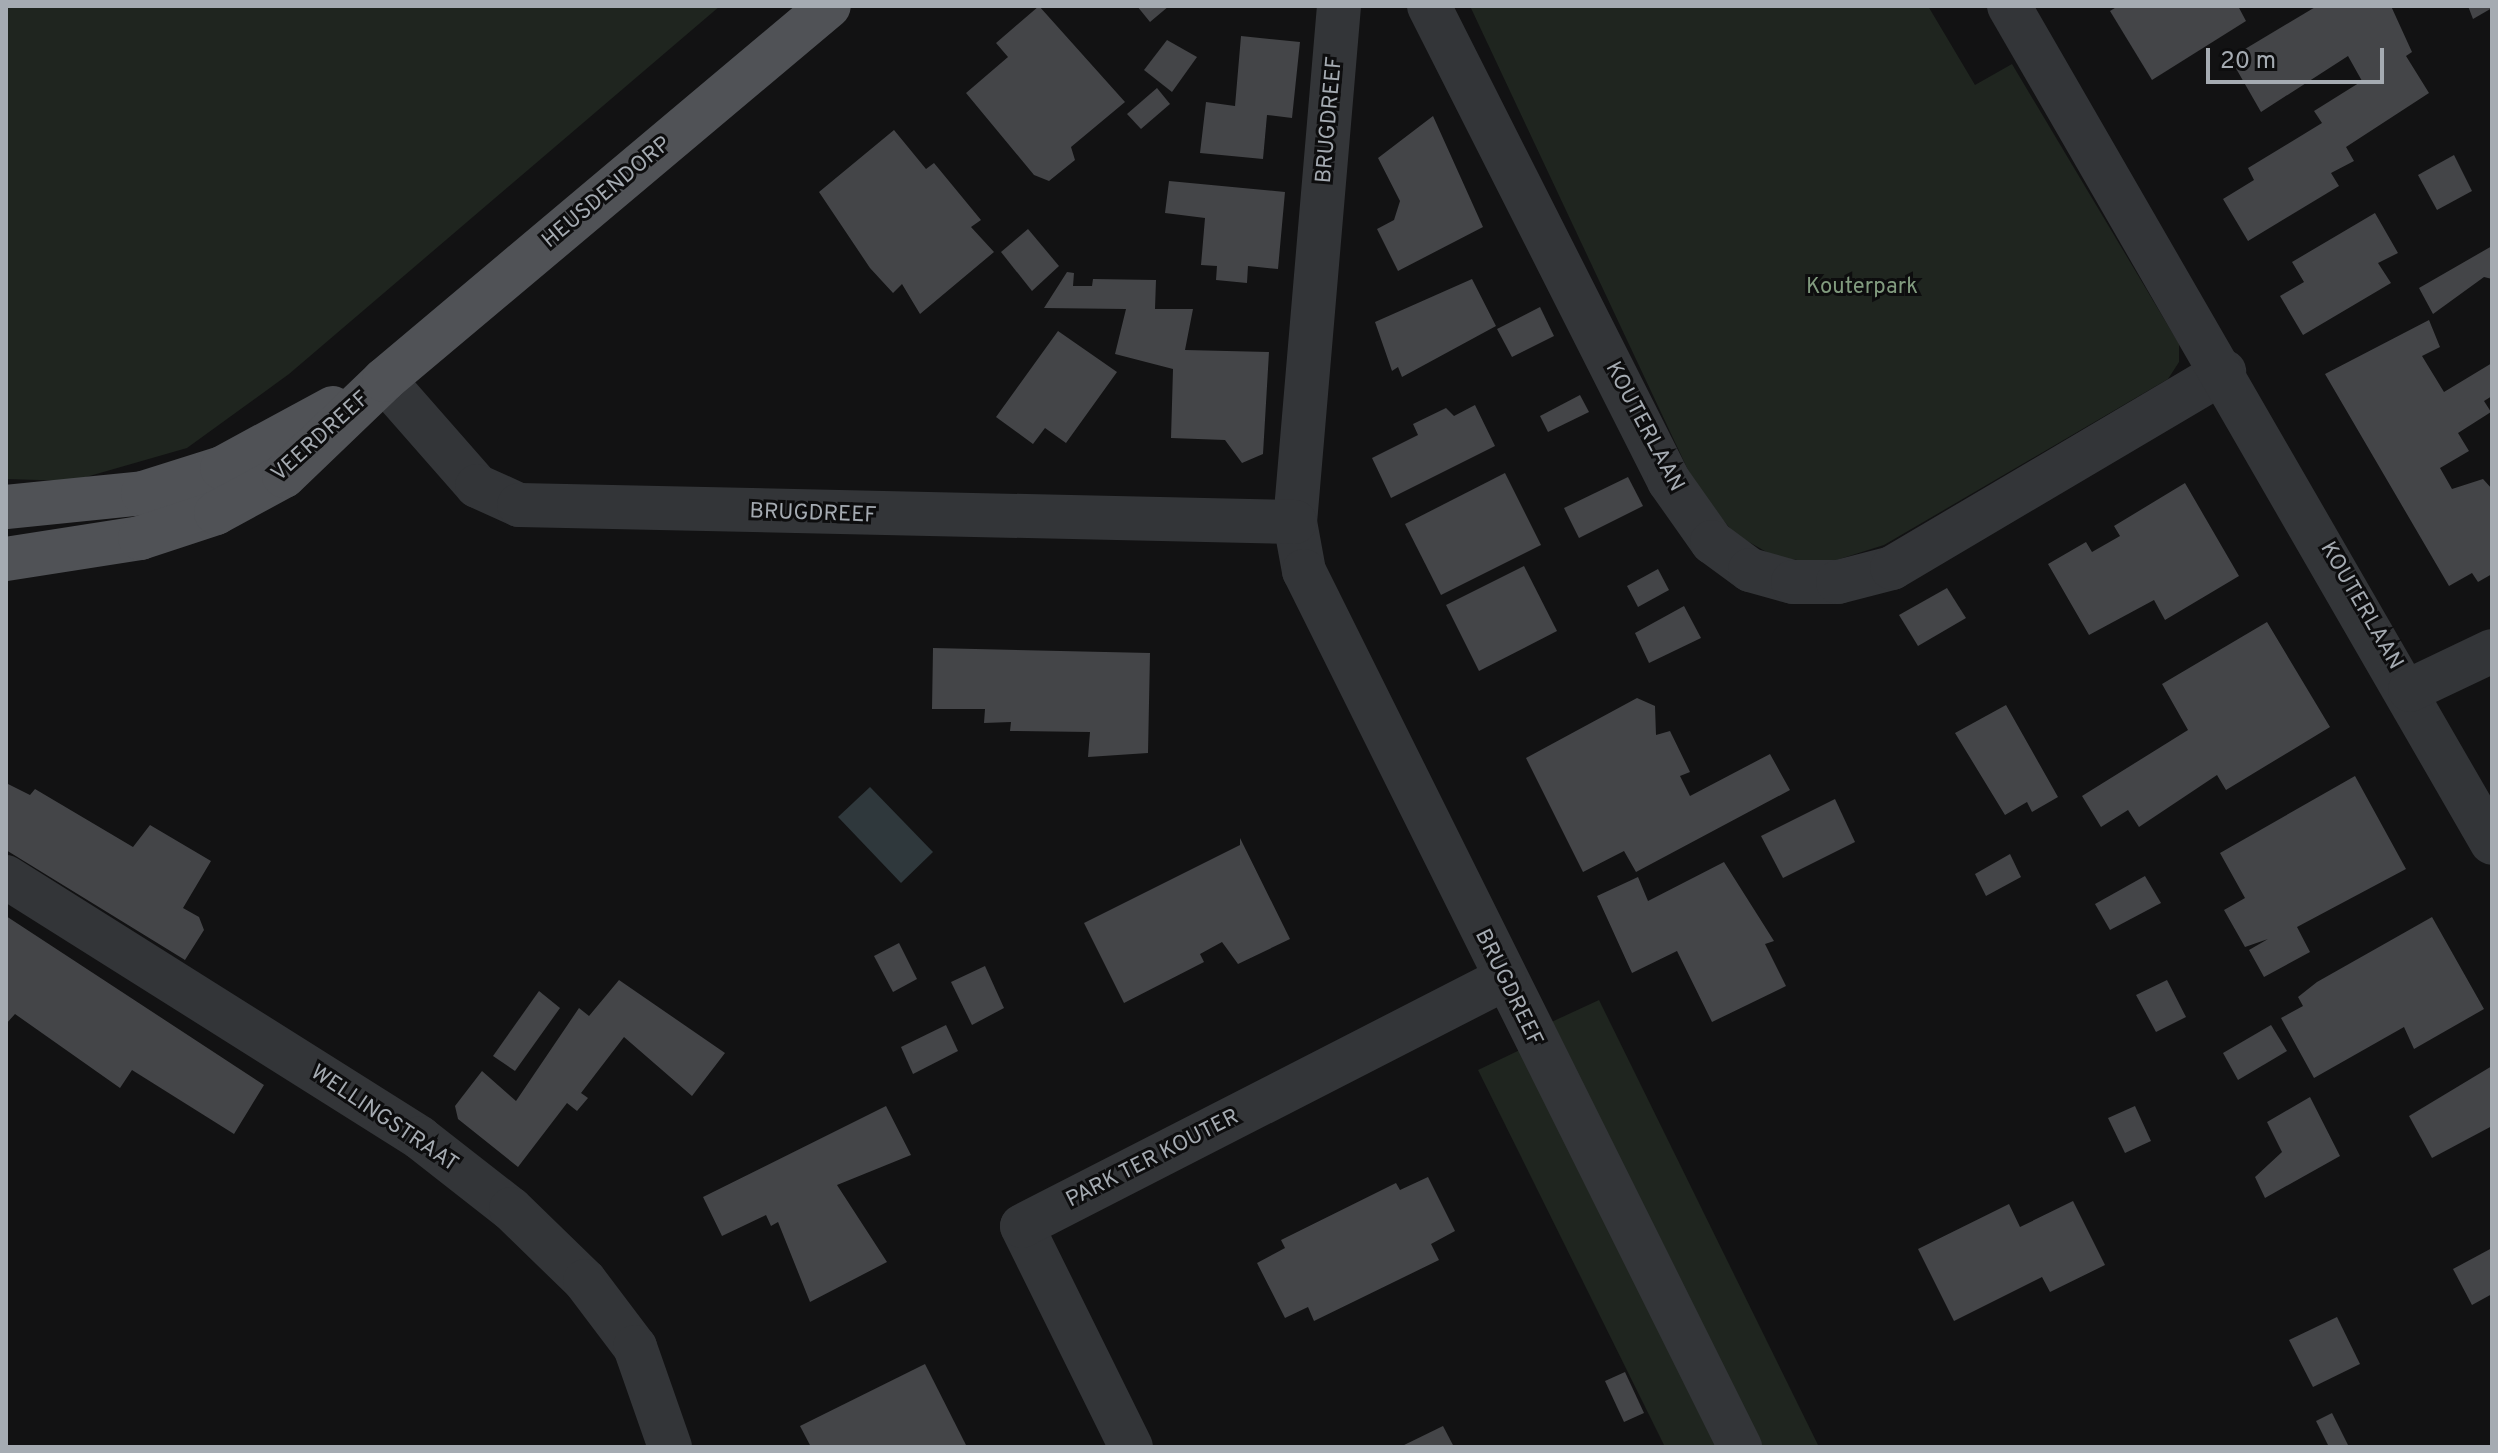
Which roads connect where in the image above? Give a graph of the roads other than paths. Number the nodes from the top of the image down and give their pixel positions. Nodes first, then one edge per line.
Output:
1 (829, 6) edge
2 (1339, 6) edge
3 (1429, 6) edge
4 (2009, 6) edge
5 (2224, 372) junction
6 (384, 380) junction
7 (6, 507) edge
8 (1295, 522) junction
9 (6, 559) edge
10 (2492, 651) edge
11 (2410, 690) junction
12 (2492, 843) edge
13 (6, 877) edge
14 (1504, 979) junction
15 (670, 1447) edge
16 (1131, 1447) edge
17 (1740, 1447) edge

1 - 6 main road, HEUSDENDORP
2 - 8 street, BRUGDREEF
3 - 5 street, KOUTERLAAN
4 - 5 street, KOUTERLAAN
5 - 11 street, KOUTERLAAN
6 - 7 main road, VEERDREEF
6 - 8 street, BRUGDREEF
6 - 9 main road, VEERDREEF
8 - 14 street, BRUGDREEF
10 - 11 street
11 - 12 street, KOUTERLAAN
13 - 15 street, WELLINGSTRAAT
14 - 16 street, PARK TER KOUTER
14 - 17 street, BRUGDREEF

